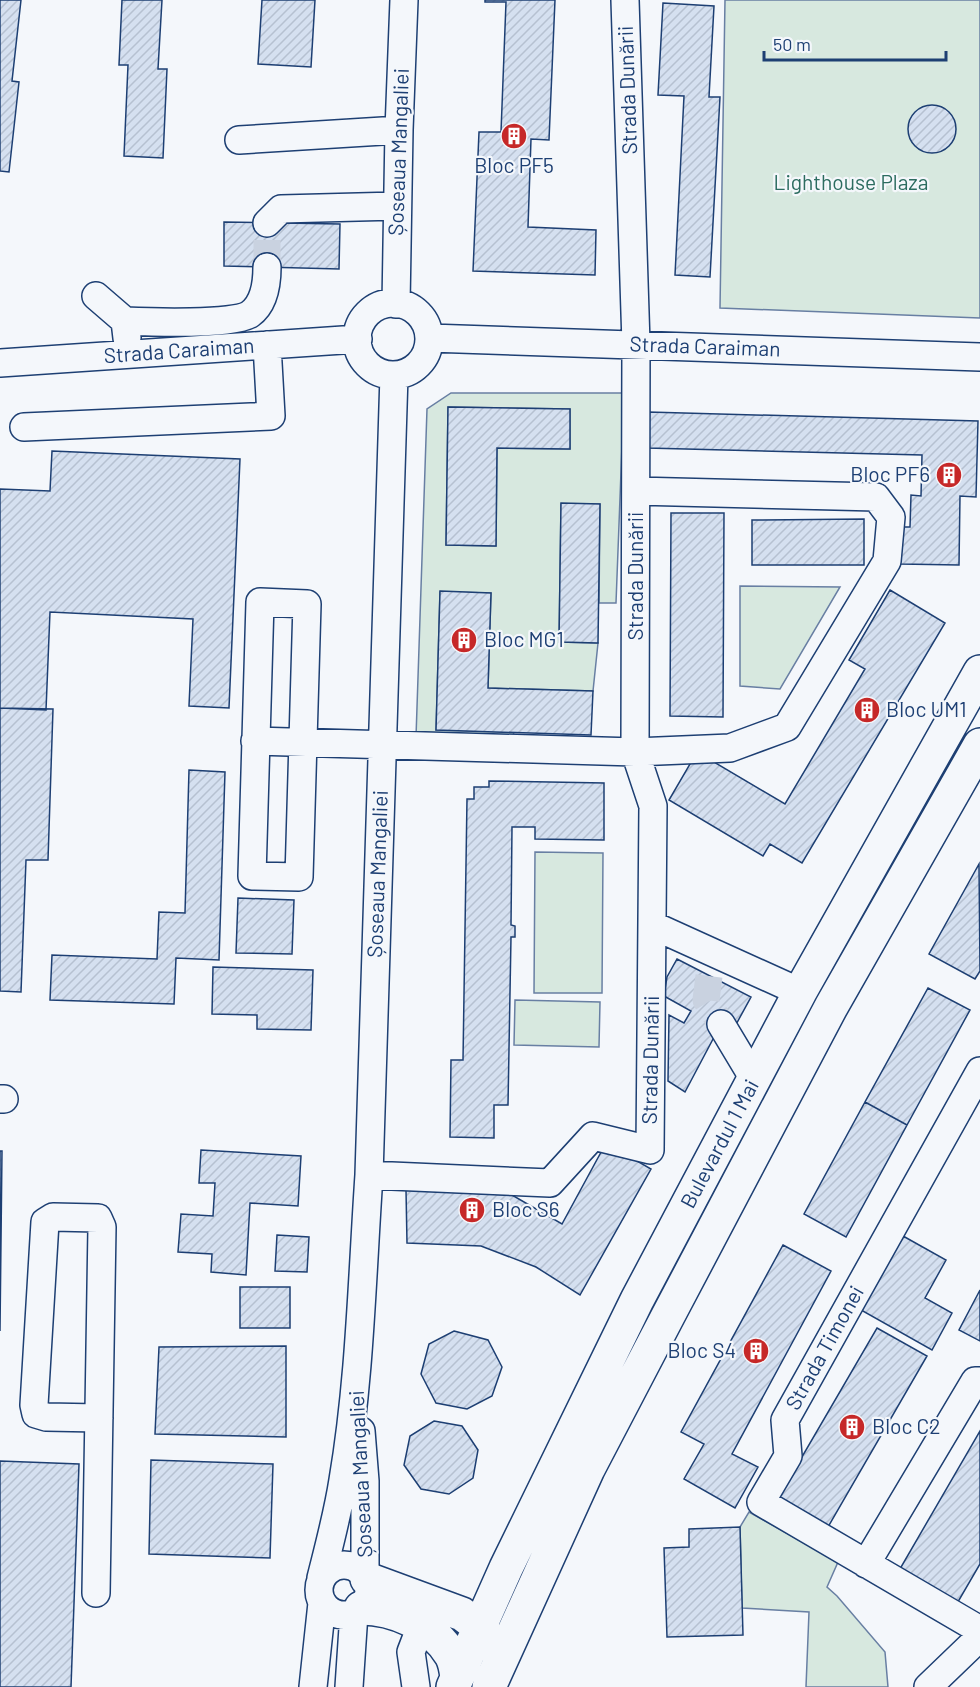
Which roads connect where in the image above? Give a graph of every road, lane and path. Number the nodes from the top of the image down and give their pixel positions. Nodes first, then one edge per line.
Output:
1 (404, 0) edge
2 (625, 0) edge
3 (399, 130) junction
4 (239, 140) dead end
5 (397, 206) junction
6 (267, 223) dead end
7 (267, 267) tunnel mouth
8 (96, 296) dead end
9 (396, 304) junction
10 (125, 321) junction
11 (430, 338) junction
12 (358, 339) junction
13 (636, 344) junction
14 (267, 345) junction
15 (129, 354) junction
16 (980, 357) edge
17 (0, 363) edge
18 (394, 375) junction
19 (24, 427) dead end
20 (636, 490) junction
21 (980, 672) edge
22 (255, 741) junction
23 (303, 743) junction
24 (980, 745) edge
25 (382, 746) junction
26 (635, 752) junction
27 (652, 925) junction
28 (800, 992) junction
29 (721, 1024) tunnel mouth
30 (980, 1071) edge
31 (754, 1079) junction
32 (369, 1175) junction
33 (356, 1373) junction
34 (980, 1381) edge
35 (99, 1418) junction
36 (866, 1564) junction
37 (321, 1590) junction
38 (96, 1593) dead end
39 (362, 1594) junction
40 (421, 1626) junction
41 (479, 1627) junction
42 (980, 1630) edge
43 (980, 1636) edge
44 (464, 1684) edge
45 (313, 1687) edge
46 (348, 1687) edge
47 (416, 1687) edge
48 (489, 1687) edge
49 (928, 1687) edge

1 - 3 street, Șoseaua Mangaliei
2 - 13 street, Strada Dunării
3 - 4 street
3 - 5 street, Șoseaua Mangaliei
5 - 6 street
5 - 9 street, Șoseaua Mangaliei
7 - 10 street
8 - 10 street
9 - 11 street
9 - 12 street
10 - 15 street
11 - 13 street, Strada Caraiman
11 - 18 street
12 - 14 street, Strada Caraiman
12 - 18 street
13 - 16 street, Strada Caraiman
13 - 20 street, Strada Dunării
14 - 15 street, Strada Caraiman
14 - 19 street
15 - 17 street, Strada Caraiman
18 - 25 street, Șoseaua Mangaliei
20 - 26 street, Strada Dunării
20 - 26 street
21 - 28 main road, Bulevardul 1 Mai
22 - 23 street
22 - 23 street
22 - 23 street
23 - 25 street
24 - 48 main road, Bulevardul 1 Mai
25 - 26 street
25 - 32 street, Șoseaua Mangaliei
26 - 27 street, Strada Dunării
27 - 28 street
27 - 32 street, Strada Dunării
28 - 31 main road, Bulevardul 1 Mai
29 - 31 street
30 - 36 street, Strada Timonei
31 - 41 main road, Bulevardul 1 Mai
32 - 33 street, Șoseaua Mangaliei
33 - 37 street, Șoseaua Mangaliei
33 - 39 street, Șoseaua Mangaliei
34 - 36 street
35 - 35 street
35 - 38 street
36 - 42 street, Strada Timonei
37 - 39 street
37 - 39 street
37 - 45 street, Șoseaua Mangaliei
39 - 40 main road
39 - 41 main road
39 - 46 street, Șoseaua Mangaliei
40 - 44 main road
40 - 47 street
41 - 44 main road
43 - 49 street

